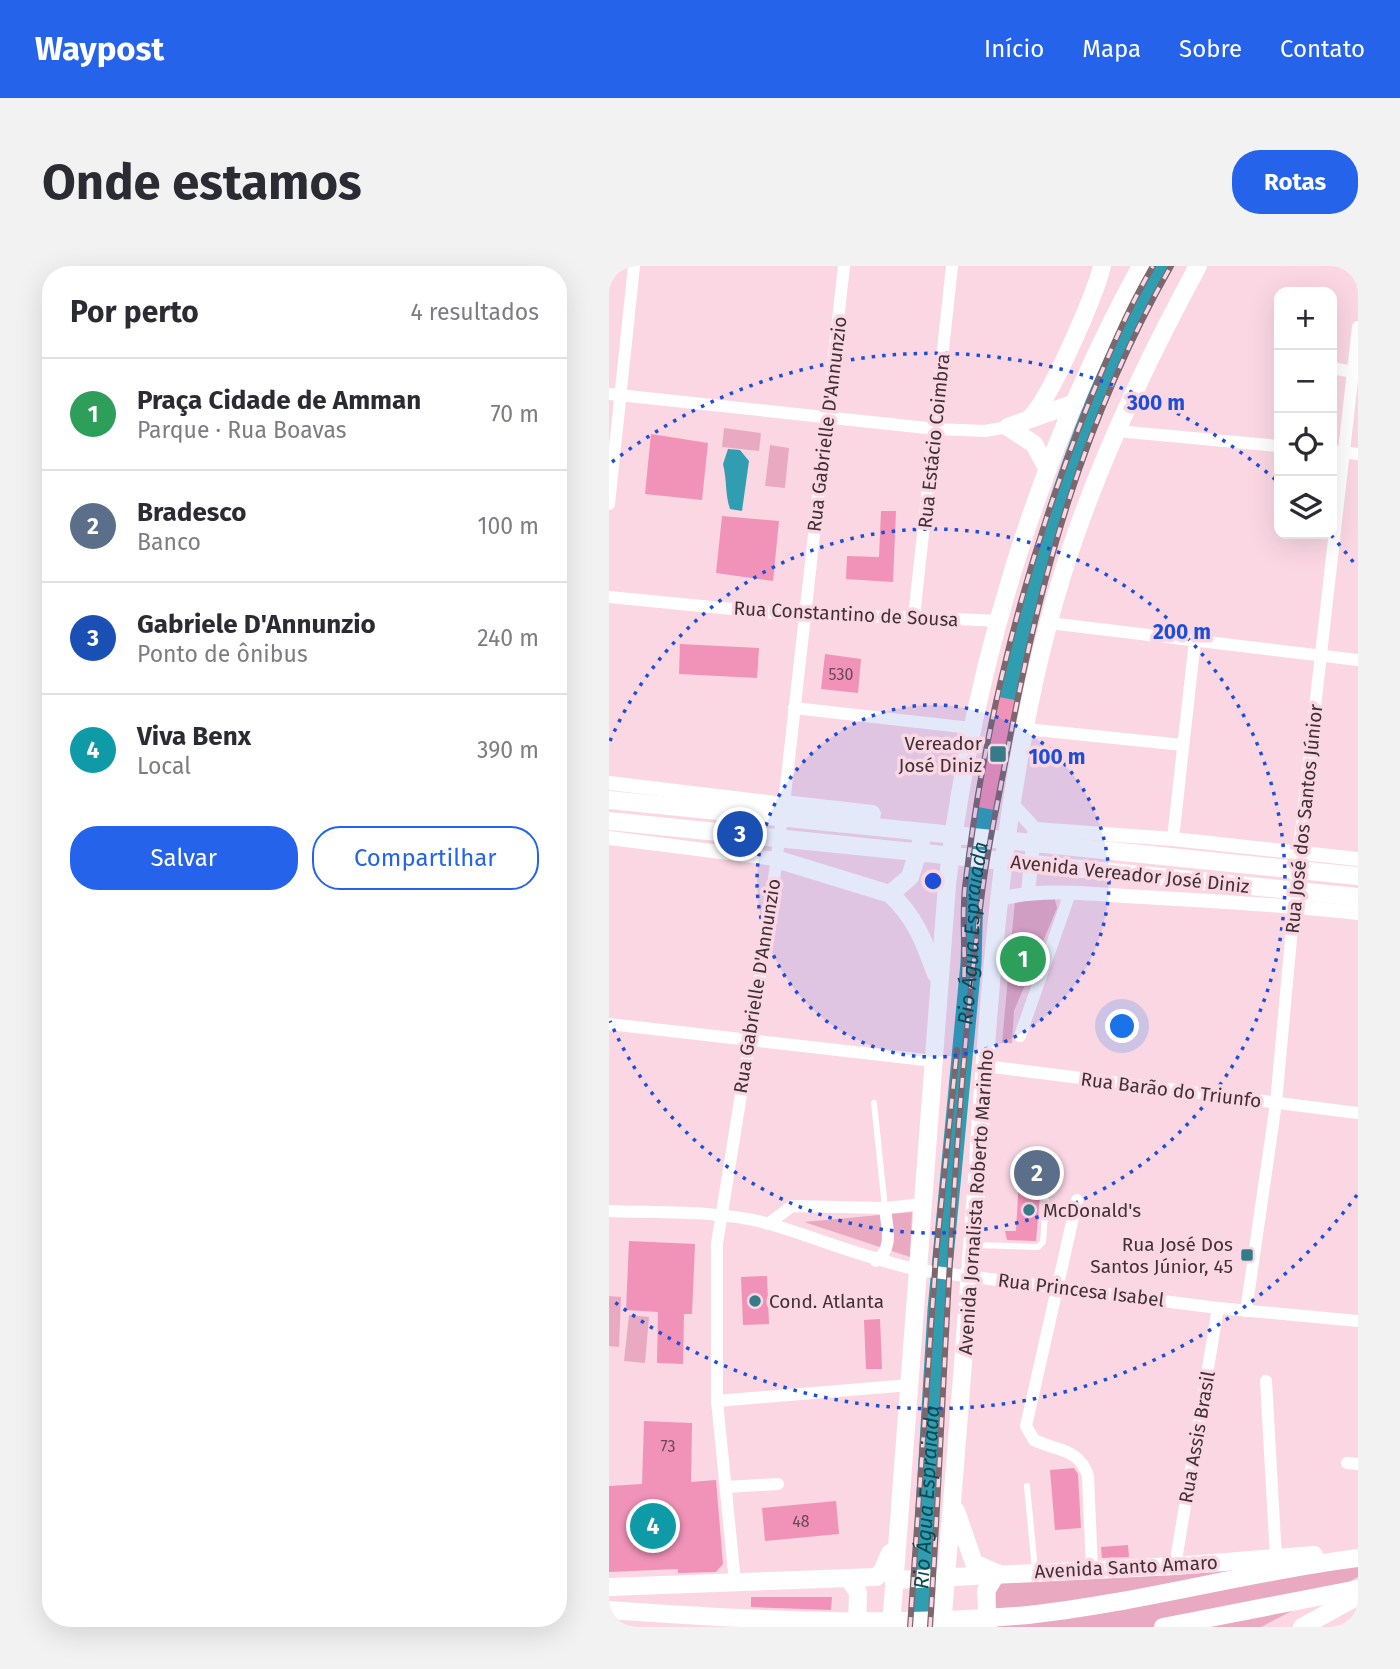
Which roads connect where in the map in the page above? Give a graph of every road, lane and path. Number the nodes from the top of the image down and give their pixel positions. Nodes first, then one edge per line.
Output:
1 (634, 266) edge
2 (844, 266) edge
3 (952, 266) edge
4 (1102, 266) edge
5 (1122, 266) edge
6 (1141, 266) edge
7 (1198, 266) edge
8 (1127, 292) junction
9 (1358, 327) edge
10 (1337, 369) edge
11 (1353, 372) junction
12 (615, 395) edge
13 (1075, 403) junction
14 (828, 417) junction
15 (1031, 417) junction
16 (1008, 427) junction
17 (936, 429) junction
18 (1117, 431) junction
19 (1274, 446) edge
20 (1337, 452) edge
21 (1358, 454) edge
22 (1047, 468) junction
23 (1335, 476) edge
24 (609, 504) edge
25 (609, 597) edge
26 (804, 616) junction
27 (914, 617) junction
28 (999, 621) junction
29 (1049, 623) junction
30 (1195, 640) junction
31 (1321, 655) junction
32 (1358, 660) edge
33 (793, 708) junction
34 (971, 728) junction
35 (1026, 729) junction
36 (1183, 745) junction
37 (609, 783) edge
38 (609, 800) edge
39 (1011, 803) junction
40 (785, 813) junction
41 (955, 818) junction
42 (918, 819) junction
43 (609, 821) edge
44 (1035, 829) junction
45 (609, 838) edge
46 (784, 839) junction
47 (1173, 839) junction
48 (776, 859) junction
49 (1358, 859) edge
50 (1298, 861) junction
51 (1358, 876) edge
52 (1028, 892) junction
53 (1070, 893) junction
54 (890, 894) junction
55 (1294, 897) junction
56 (1358, 897) edge
57 (999, 900) junction
58 (1358, 913) edge
59 (939, 982) junction
60 (609, 1024) edge
61 (1020, 1036) dead end
62 (748, 1040) junction
63 (934, 1061) junction
64 (985, 1066) junction
65 (874, 1103) dead end
66 (1276, 1103) junction
67 (1358, 1113) edge
68 (1046, 1200) dead end
69 (1077, 1200) dead end
70 (923, 1204) junction
71 (885, 1209) junction
72 (609, 1210) edge
73 (722, 1216) junction
74 (768, 1224) junction
75 (973, 1245) junction
76 (876, 1261) junction
77 (921, 1270) junction
78 (969, 1276) junction
79 (1056, 1285) junction
80 (1218, 1308) junction
81 (1246, 1311) junction
82 (1358, 1321) edge
83 (1266, 1381) dead end
84 (910, 1385) junction
85 (717, 1401) junction
86 (778, 1484) dead end
87 (1027, 1486) dead end
88 (726, 1487) junction
89 (954, 1501) junction
90 (897, 1529) junction
91 (1357, 1558) edge
92 (1276, 1559) junction
93 (1175, 1566) junction
94 (1092, 1570) junction
95 (1035, 1572) junction
96 (997, 1573) junction
97 (939, 1576) junction
98 (848, 1578) junction
99 (902, 1579) junction
100 (735, 1582) junction
101 (609, 1587) edge
102 (1357, 1592) edge
103 (609, 1610) edge
104 (857, 1627) edge
105 (891, 1627) edge
106 (942, 1627) edge
107 (988, 1627) edge
108 (1163, 1627) edge
109 (1302, 1627) edge

1 - 12 street
2 - 14 street, Rua Gabrielle D'Annunzio
3 - 17 street, Rua Estácio Coimbra
4 - 15 main road
5 - 8 main road
6 - 8 main road
7 - 18 main road, Avenida Jornalista Roberto Marinho
8 - 13 main road
9 - 11 street, Rua José dos Santos Júnior
10 - 11 street
11 - 20 street, Rua José dos Santos Júnior
12 - 14 street
12 - 24 street
13 - 15 main road
13 - 22 main road
14 - 17 street
14 - 26 street, Rua Gabrielle D'Annunzio
15 - 16 main road
16 - 17 street
16 - 22 main road
17 - 27 street, Rua Estácio Coimbra
18 - 19 street
18 - 29 main road, Avenida Jornalista Roberto Marinho
20 - 21 street
22 - 28 main road
23 - 31 street, Rua José dos Santos Júnior
25 - 26 street, Rua Constantino de Sousa
26 - 27 street, Rua Constantino de Sousa
26 - 33 street, Rua Gabrielle D'Annunzio
27 - 28 street, Rua Constantino de Sousa
28 - 34 main road
29 - 30 street
29 - 35 main road, Avenida Jornalista Roberto Marinho
30 - 31 street
30 - 36 street
31 - 32 street
31 - 50 street, Rua José dos Santos Júnior
33 - 34 street
33 - 40 street, Rua Gabrielle D'Annunzio
34 - 41 main road
35 - 36 street
35 - 39 main road, Avenida Jornalista Roberto Marinho
36 - 47 street
37 - 40 street, Avenida Vereador José Diniz
38 - 40 main road, Avenida Vereador José Diniz
39 - 44 street, Avenida Vereador José Diniz
39 - 57 main road, Avenida Jornalista Roberto Marinho
40 - 42 main road
40 - 46 street, Rua Gabrielle D'Annunzio
40 - 50 main road, Avenida Vereador José Diniz
41 - 42 main road
41 - 59 main road
42 - 54 main road
43 - 46 main road, Avenida Vereador José Diniz
44 - 47 street, Avenida Vereador José Diniz
44 - 52 street
45 - 48 street
46 - 48 street, Rua Gabrielle D'Annunzio
46 - 55 main road, Avenida Vereador José Diniz
47 - 50 street, Avenida Vereador José Diniz
48 - 54 main road
48 - 62 street, Rua Gabrielle D'Annunzio
49 - 50 street, Avenida Vereador José Diniz
50 - 51 main road, Avenida Vereador José Diniz
50 - 55 street, Rua José dos Santos Júnior
52 - 53 street, Avenida Vereador José Diniz
52 - 57 street, Avenida Vereador José Diniz
53 - 55 street, Avenida Vereador José Diniz
53 - 61 street
54 - 59 main road
55 - 56 main road, Avenida Vereador José Diniz
55 - 58 street, Avenida Vereador José Diniz
55 - 66 street, Rua José dos Santos Júnior
57 - 64 main road, Avenida Jornalista Roberto Marinho
59 - 63 main road
60 - 62 street
62 - 63 street
62 - 73 street, Rua Gabrielle D'Annunzio
63 - 70 main road
64 - 66 street, Rua Barão do Triunfo
64 - 75 main road, Avenida Jornalista Roberto Marinho
65 - 71 lane
66 - 67 street, Rua Barão do Triunfo
66 - 81 street, Rua José dos Santos Júnior
68 - 75 lane
69 - 79 street
70 - 71 street
70 - 77 main road
71 - 74 street
71 - 76 street
72 - 73 street, Rua Princesa Isabel
73 - 74 street, Rua Princesa Isabel
73 - 85 street, Rua Gabrielle D'Annunzio
74 - 76 street, Rua Princesa Isabel
75 - 78 main road, Avenida Jornalista Roberto Marinho
76 - 77 street, Rua Princesa Isabel
77 - 78 street, Rua Princesa Isabel
77 - 84 main road
78 - 79 street, Rua Princesa Isabel
78 - 89 main road, Avenida Jornalista Roberto Marinho
79 - 80 street, Rua Princesa Isabel
79 - 94 street
80 - 81 street, Rua Princesa Isabel
80 - 93 street, Rua Assis Brasil
81 - 82 street, Rua Princesa Isabel
83 - 92 street
84 - 85 street
84 - 90 main road
85 - 88 street, Rua Gabrielle D'Annunzio
86 - 88 street
87 - 95 lane
88 - 100 street, Rua Gabrielle D'Annunzio
89 - 96 main road
89 - 97 main road, Avenida Jornalista Roberto Marinho
90 - 98 main road
90 - 99 main road
91 - 92 main road, Avenida Santo Amaro
91 - 103 main road
92 - 93 main road, Avenida Santo Amaro
93 - 94 main road, Avenida Santo Amaro
94 - 95 main road, Avenida Santo Amaro
95 - 96 main road, Avenida Santo Amaro
96 - 97 main road, Avenida Santo Amaro
96 - 107 main road
97 - 99 main road, Avenida Santo Amaro
97 - 106 main road, Avenida Jornalista Roberto Marinho
98 - 100 main road
98 - 104 main road
99 - 105 main road
100 - 101 main road
102 - 108 main road
102 - 109 main road

